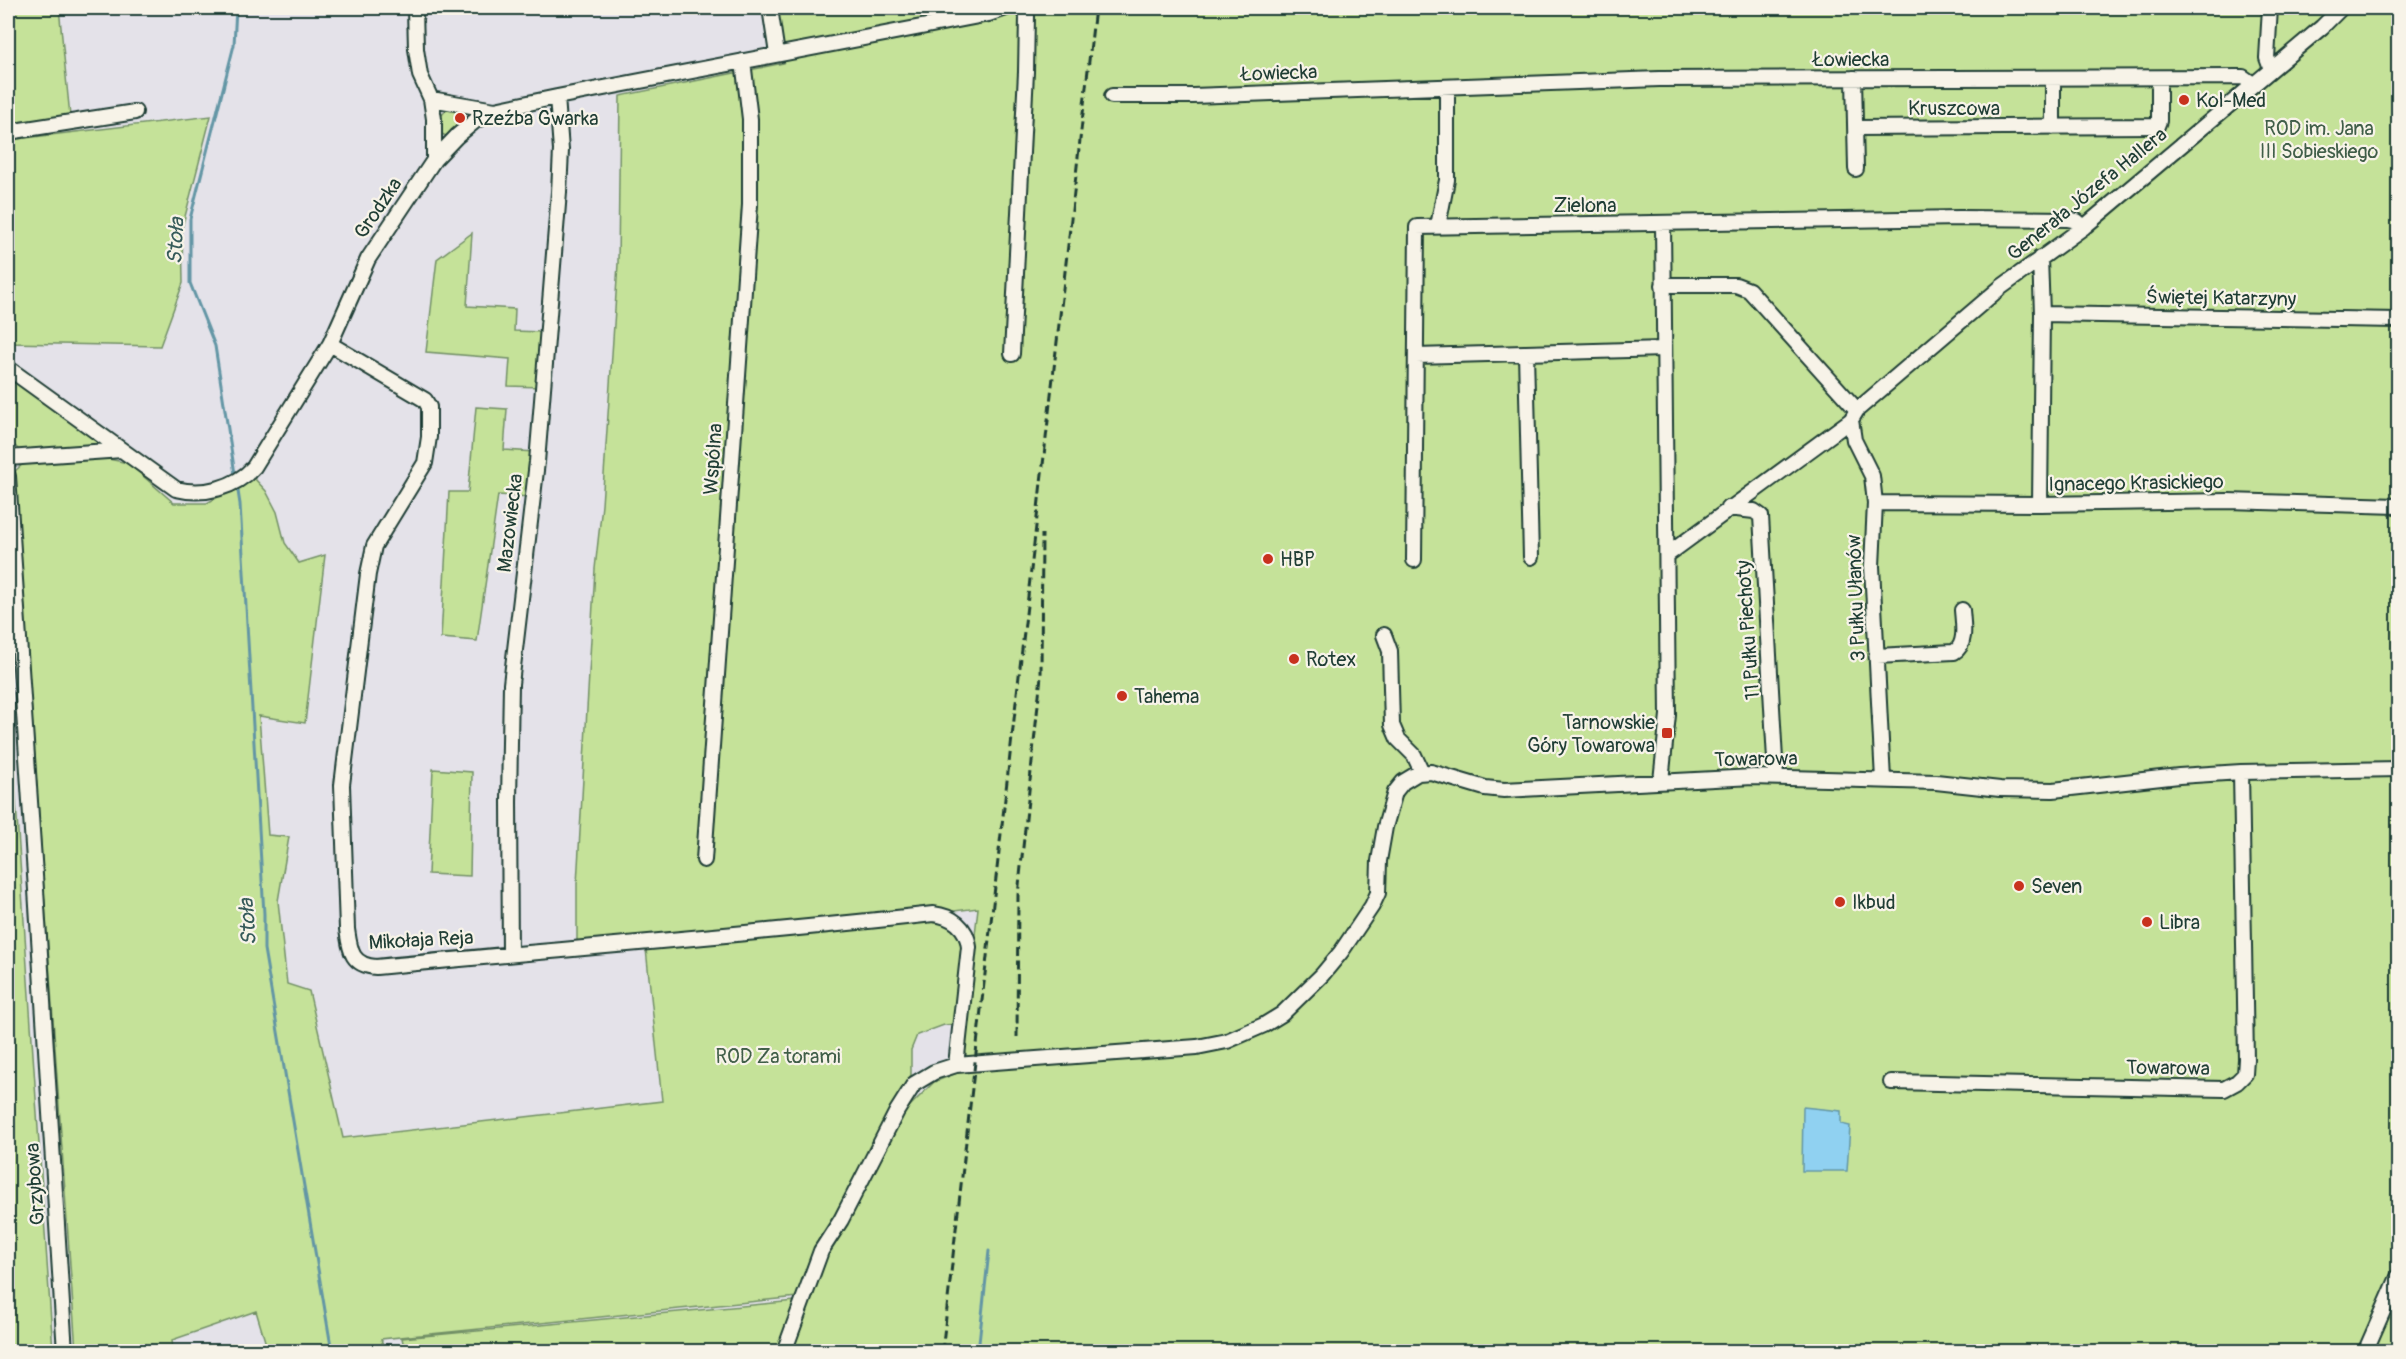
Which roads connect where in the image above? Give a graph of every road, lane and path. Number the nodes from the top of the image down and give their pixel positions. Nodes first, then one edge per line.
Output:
1 (415, 8) edge
2 (770, 8) edge
3 (1006, 8) edge
4 (1023, 8) edge
5 (2270, 8) edge
6 (2341, 8) edge
7 (777, 54) junction
8 (743, 61) junction
9 (2271, 69) junction
10 (1854, 78) junction
11 (2053, 78) junction
12 (2158, 78) junction
13 (2253, 84) junction
14 (1447, 87) junction
15 (1112, 96) dead end
16 (557, 97) junction
17 (431, 99) junction
18 (495, 110) junction
19 (135, 112) dead end
20 (2053, 127) junction
21 (1855, 128) junction
22 (8, 132) edge
23 (434, 160) junction
24 (1856, 169) dead end
25 (1663, 224) junction
26 (1438, 226) junction
27 (2084, 227) junction
28 (2040, 258) junction
29 (1663, 285) junction
30 (2042, 314) junction
31 (2398, 320) edge
32 (330, 344) junction
33 (1663, 349) junction
34 (1526, 352) junction
35 (1012, 354) dead end
36 (1416, 356) junction
37 (8, 368) edge
38 (1854, 415) junction
39 (122, 450) junction
40 (8, 458) edge
41 (8, 476) edge
42 (1875, 503) junction
43 (2040, 504) junction
44 (2398, 506) edge
45 (1728, 508) junction
46 (1671, 552) junction
47 (1531, 557) dead end
48 (1414, 560) dead end
49 (1962, 609) dead end
50 (1384, 635) dead end
51 (1877, 657) junction
52 (2398, 769) edge
53 (1422, 772) junction
54 (2241, 772) junction
55 (1776, 777) junction
56 (1883, 780) junction
57 (1661, 781) junction
58 (704, 860) dead end
59 (510, 954) junction
60 (956, 1065) junction
61 (1891, 1082) dead end
62 (2398, 1277) edge
63 (65, 1352) edge
64 (784, 1352) edge
65 (2365, 1352) edge

1 - 17 street
2 - 7 street
3 - 7 street, Grodzka
4 - 35 street
5 - 9 street
6 - 9 street, Generała Józefa Hallera
7 - 8 street, Grodzka
8 - 16 street, Grodzka
8 - 58 street, Wspólna
9 - 13 street, Generała Józefa Hallera
10 - 11 street, Łowiecka
10 - 14 street, Łowiecka
10 - 21 street
11 - 12 street, Łowiecka
11 - 20 street
12 - 13 street, Łowiecka
12 - 20 street, Kruszcowa
13 - 27 street, Generała Józefa Hallera
14 - 15 street, Łowiecka
14 - 26 street
16 - 18 street, Grodzka
16 - 59 street, Mazowiecka
17 - 18 street
17 - 23 street
18 - 23 street, Grodzka
19 - 22 street
20 - 21 street, Kruszcowa
21 - 24 street
23 - 32 street, Grodzka
25 - 26 street, Zielona
25 - 27 street, Zielona
25 - 29 street
26 - 36 street, Zielona
27 - 28 street, Generała Józefa Hallera
28 - 30 street
28 - 38 street, Generała Józefa Hallera
29 - 33 street
29 - 38 street
30 - 31 street, Świętej Katarzyny
30 - 43 street
32 - 39 street, Grodzka
32 - 59 street, Mikołaja Reja
33 - 34 street
33 - 46 street
34 - 36 street
34 - 47 street
36 - 48 street, Zielona
37 - 39 street, Grodzka
38 - 42 street, 3 Pułku Ułanów
38 - 45 street, Generała Józefa Hallera
39 - 40 street
41 - 63 street, Grzybowa
42 - 43 street, Ignacego Krasickiego
42 - 51 street, 3 Pułku Ułanów
43 - 44 street, Ignacego Krasickiego
45 - 46 street, Generała Józefa Hallera
45 - 55 street, 11 Pułku Piechoty
46 - 57 street
49 - 51 street
50 - 53 street
51 - 56 street, 3 Pułku Ułanów
52 - 54 street, Towarowa
53 - 57 street, Towarowa
53 - 60 street
54 - 56 street, Towarowa
54 - 61 street, Towarowa
55 - 56 street, Towarowa
55 - 57 street, Towarowa
59 - 60 street, Mikołaja Reja
60 - 64 street
62 - 65 street

